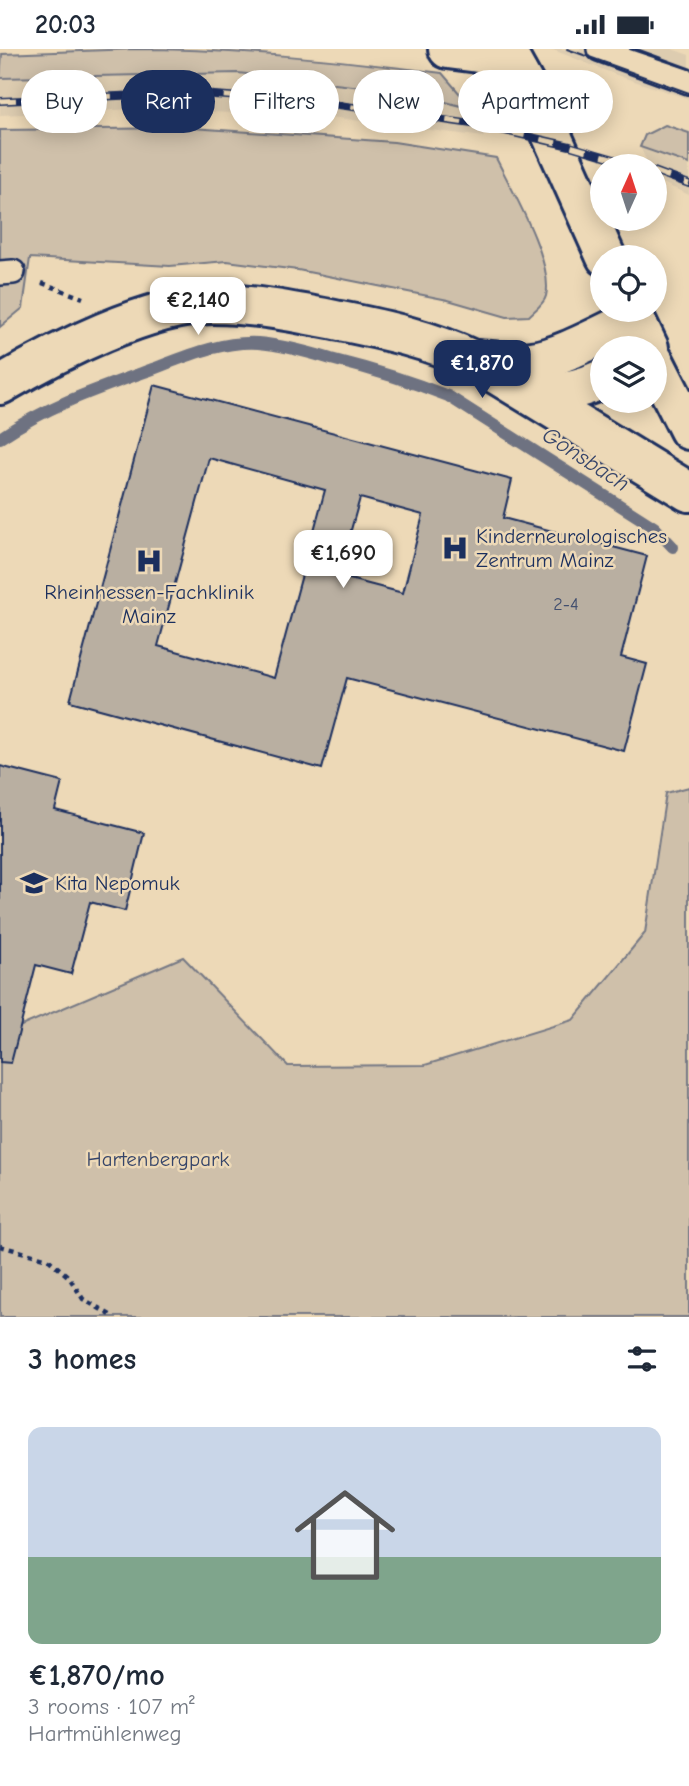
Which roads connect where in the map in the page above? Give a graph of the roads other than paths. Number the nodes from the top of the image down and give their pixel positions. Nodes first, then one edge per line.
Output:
1 (448, 49) edge
2 (599, 49) edge
3 (510, 52) edge
4 (689, 82) edge
5 (601, 245) edge
6 (637, 331) edge
7 (473, 360) junction
8 (590, 384) edge
9 (0, 385) edge
10 (667, 387) edge
11 (521, 389) junction
12 (689, 430) edge
13 (689, 492) edge

1 - 3 street
2 - 4 lane
3 - 5 street
6 - 7 street
7 - 9 street
7 - 11 street
8 - 11 street
10 - 12 street
11 - 13 street

